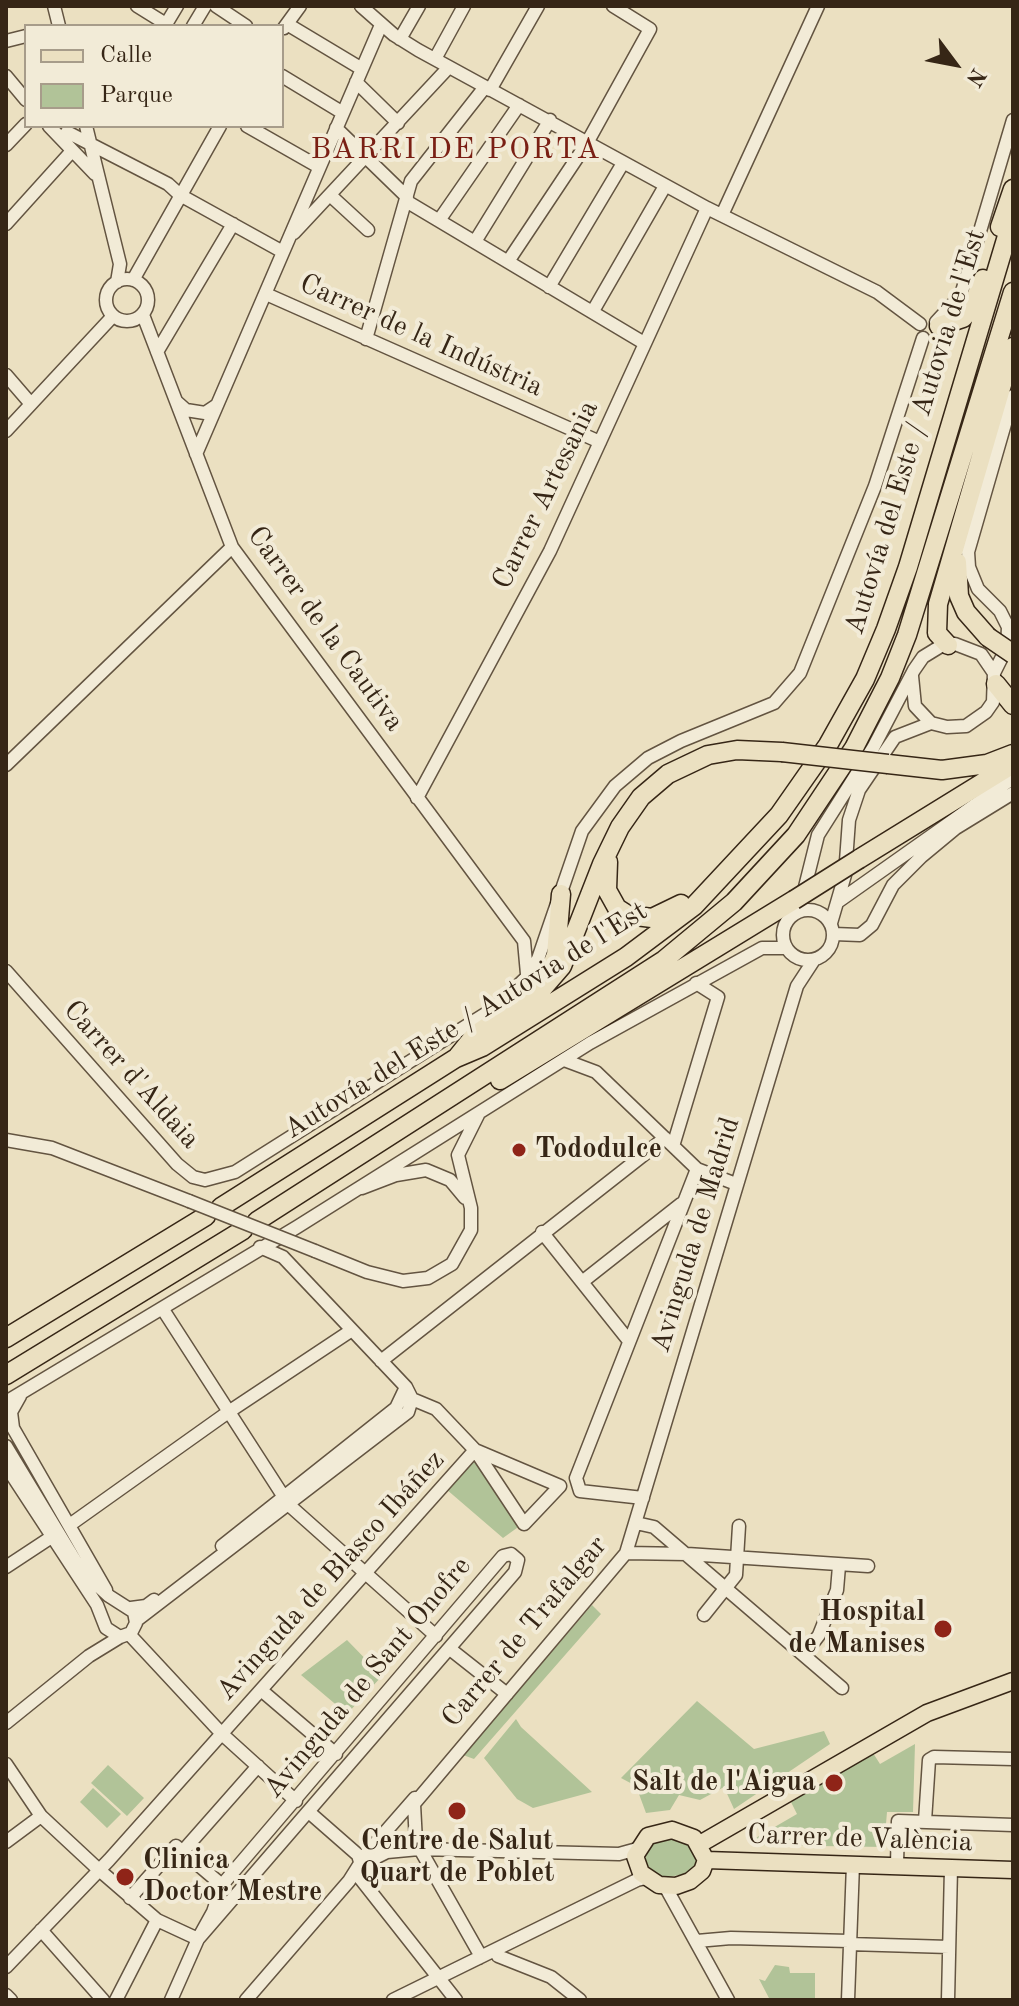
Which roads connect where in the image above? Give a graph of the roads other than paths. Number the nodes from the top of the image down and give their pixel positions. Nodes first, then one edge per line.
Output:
1 (137, 6) edge
2 (177, 6) edge
3 (205, 6) edge
4 (216, 6) edge
5 (300, 6) edge
6 (361, 6) edge
7 (419, 6) edge
8 (464, 6) edge
9 (538, 6) edge
10 (613, 6) edge
11 (818, 6) edge
12 (164, 24) edge
13 (167, 24) edge
14 (194, 24) edge
15 (243, 24) edge
16 (381, 25) junction
17 (285, 27) edge
18 (400, 39) junction
19 (435, 59) junction
20 (449, 67) junction
21 (362, 69) junction
22 (6, 76) edge
23 (284, 77) edge
24 (356, 82) junction
25 (488, 88) junction
26 (24, 98) edge
27 (519, 105) junction
28 (343, 113) junction
29 (550, 120) junction
30 (1013, 120) edge
31 (398, 123) junction
32 (24, 126) edge
33 (86, 128) edge
34 (219, 128) edge
35 (251, 128) edge
36 (336, 128) junction
37 (61, 129) edge
38 (89, 140) junction
39 (587, 143) junction
40 (6, 145) edge
41 (71, 152) junction
42 (367, 157) junction
43 (623, 163) junction
44 (319, 167) junction
45 (95, 174) junction
46 (665, 186) junction
47 (1013, 189) edge
48 (180, 195) junction
49 (307, 196) junction
50 (331, 196) junction
51 (407, 199) junction
52 (319, 208) junction
53 (707, 208) junction
54 (722, 215) junction
55 (1013, 216) edge
56 (440, 219) junction
57 (7, 222) edge
58 (233, 224) junction
59 (368, 230) dead end
60 (289, 238) junction
61 (476, 240) junction
62 (283, 252) junction
63 (509, 260) junction
64 (125, 280) junction
65 (549, 287) junction
66 (1013, 292) edge
67 (266, 294) junction
68 (593, 311) junction
69 (143, 315) junction
70 (113, 316) junction
71 (932, 324) junction
72 (923, 338) junction
73 (366, 339) junction
74 (644, 343) junction
75 (1013, 347) edge
76 (157, 352) junction
77 (6, 375) edge
78 (16, 387) junction
79 (1013, 396) edge
80 (6, 397) edge
81 (175, 400) junction
82 (31, 404) junction
83 (218, 404) junction
84 (6, 431) edge
85 (600, 442) junction
86 (196, 454) junction
87 (976, 476) junction
88 (232, 547) junction
89 (948, 645) junction
90 (984, 646) junction
91 (1010, 647) edge
92 (912, 676) junction
93 (995, 679) junction
94 (1013, 705) edge
95 (931, 723) junction
96 (1013, 746) edge
97 (1013, 754) edge
98 (1013, 764) edge
99 (6, 765) edge
100 (895, 765) junction
101 (1013, 778) edge
102 (1013, 793) edge
103 (417, 798) junction
104 (609, 852) junction
105 (711, 888) junction
106 (561, 894) junction
107 (836, 903) junction
108 (797, 906) junction
109 (549, 927) junction
110 (832, 928) junction
111 (524, 941) junction
112 (791, 953) junction
113 (814, 960) junction
114 (6, 971) edge
115 (527, 977) junction
116 (696, 983) junction
117 (797, 986) junction
118 (470, 1041) junction
119 (456, 1058) junction
120 (564, 1060) junction
121 (480, 1112) junction
122 (402, 1130) junction
123 (6, 1140) edge
124 (669, 1142) junction
125 (697, 1169) junction
126 (736, 1184) junction
127 (358, 1189) junction
128 (684, 1202) junction
129 (471, 1208) junction
130 (297, 1227) junction
131 (542, 1232) junction
132 (260, 1247) junction
133 (283, 1257) junction
134 (582, 1282) junction
135 (162, 1308) junction
136 (352, 1330) junction
137 (6, 1338) edge
138 (629, 1341) junction
139 (381, 1361) junction
140 (6, 1375) edge
141 (21, 1393) junction
142 (409, 1393) junction
143 (6, 1402) edge
144 (227, 1413) junction
145 (6, 1446) edge
146 (475, 1450) junction
147 (6, 1466) edge
148 (643, 1498) junction
149 (287, 1501) junction
150 (636, 1523) junction
151 (71, 1524) junction
152 (739, 1526) dead end
153 (50, 1538) junction
154 (626, 1553) junction
155 (687, 1554) junction
156 (738, 1558) junction
157 (839, 1566) junction
158 (868, 1566) dead end
159 (6, 1567) edge
160 (85, 1574) junction
161 (364, 1575) junction
162 (726, 1588) junction
163 (109, 1596) junction
164 (97, 1605) junction
165 (130, 1611) junction
166 (704, 1615) dead end
167 (105, 1626) junction
168 (125, 1635) junction
169 (436, 1636) junction
170 (450, 1649) junction
171 (804, 1655) junction
172 (89, 1656) junction
173 (1013, 1681) edge
174 (842, 1688) dead end
175 (261, 1690) junction
176 (507, 1694) junction
177 (6, 1723) edge
178 (222, 1734) junction
179 (336, 1754) junction
180 (1013, 1759) edge
181 (6, 1764) edge
182 (258, 1766) junction
183 (426, 1787) junction
184 (296, 1801) junction
185 (310, 1813) junction
186 (41, 1816) junction
187 (925, 1821) junction
188 (1013, 1825) edge
189 (414, 1829) junction
190 (6, 1842) edge
191 (440, 1847) junction
192 (419, 1849) junction
193 (637, 1849) junction
194 (183, 1851) junction
195 (703, 1852) junction
196 (853, 1864) junction
197 (897, 1865) junction
198 (951, 1868) junction
199 (98, 1869) junction
200 (358, 1869) junction
201 (1013, 1870) edge
202 (646, 1878) junction
203 (222, 1885) junction
204 (665, 1886) junction
205 (130, 1898) junction
206 (157, 1920) junction
207 (41, 1930) junction
208 (198, 1939) junction
209 (715, 1940) junction
210 (697, 1941) junction
211 (849, 1943) junction
212 (949, 1947) junction
213 (498, 1956) dead end
214 (479, 1958) junction
215 (6, 1967) edge
216 (712, 1971) junction
217 (436, 1979) junction
218 (6, 1995) edge
219 (11, 2000) edge
220 (103, 2000) edge
221 (116, 2000) edge
222 (171, 2000) edge
223 (246, 2000) edge
224 (393, 2000) edge
225 (456, 2000) edge
226 (580, 2000) edge
227 (728, 2000) edge
228 (848, 2000) edge
229 (948, 2000) edge

1 - 12 street
2 - 13 street
3 - 14 street
4 - 15 street
5 - 17 street
6 - 16 street
7 - 18 street
8 - 19 street
9 - 25 street
10 - 39 street
11 - 54 street
16 - 18 street
16 - 21 street
17 - 21 street
18 - 19 street
19 - 20 street
20 - 25 street
20 - 31 street
21 - 24 street
22 - 26 street
23 - 28 street
24 - 28 street
24 - 31 street
25 - 27 street
25 - 51 street
27 - 29 street
27 - 56 street
28 - 36 street
29 - 39 street
29 - 61 street
30 - 71 street
31 - 42 street
32 - 40 street
33 - 38 street
34 - 48 street
35 - 44 street
36 - 42 street
36 - 44 street
37 - 38 street
37 - 41 street
38 - 45 street
38 - 48 street
39 - 43 street
39 - 63 street
41 - 45 street
41 - 57 street
42 - 50 street
42 - 51 street
43 - 46 street
43 - 65 street
44 - 49 street
45 - 64 street
46 - 53 street
46 - 68 street
47 - 71 highway
48 - 58 street
48 - 64 street
49 - 52 street
49 - 60 street
50 - 52 street
50 - 59 street
51 - 56 street
51 - 73 street
52 - 60 street
53 - 54 street
53 - 74 street, Carrer Artesania
54 - 71 street
55 - 105 highway, Autovía del Este / Autovia de l'Est
56 - 61 street
58 - 62 street
58 - 76 street
60 - 62 street
61 - 63 street
62 - 67 street
63 - 65 street
64 - 69 street
64 - 70 street
65 - 68 street
66 - 122 highway, Autovía del Este / Autovia de l'Est
67 - 73 street, Carrer de la Indústria
67 - 83 street
68 - 74 street
69 - 70 street
69 - 76 street, Carrer de la Cautiva
70 - 82 street
71 - 72 street
71 - 72 street
72 - 106 street
73 - 85 street, Carrer de la Indústria
74 - 85 street, Carrer Artesania
75 - 87 highway
76 - 81 street, Carrer de la Cautiva
77 - 78 street
78 - 80 street
78 - 82 street
79 - 91 street
81 - 83 street
81 - 86 street, Carrer de la Cautiva
82 - 84 street
83 - 86 street
85 - 103 street, Carrer Artesania
86 - 88 street, Carrer de la Cautiva
87 - 89 highway
87 - 90 highway
88 - 99 street
88 - 103 street, Carrer de la Cautiva
89 - 90 street
89 - 92 street
90 - 91 highway, bridge
90 - 93 street
91 - 93 street
92 - 95 street
92 - 108 street
93 - 94 highway
93 - 95 street
95 - 107 street
96 - 100 highway
97 - 100 highway
98 - 108 highway, bridge
100 - 104 highway, bridge
101 - 107 street
102 - 110 street
103 - 111 street, Carrer de la Cautiva
104 - 105 highway
104 - 118 highway
105 - 119 highway, Autovía del Este / Autovia de l'Est
106 - 109 street
106 - 118 highway
107 - 110 street
108 - 110 street
108 - 112 street
108 - 122 highway
109 - 111 street
109 - 115 street
110 - 113 street
111 - 115 street
112 - 113 street
112 - 116 street
112 - 117 street, Avinguda de Madrid
113 - 117 street, Avinguda de Madrid
114 - 115 street, Carrer d'Aldaia
116 - 120 street
116 - 124 street
117 - 126 street, Avinguda de Madrid
118 - 119 highway
119 - 137 highway, Autovía del Este / Autovia de l'Est
120 - 121 street
120 - 124 street
121 - 127 street
121 - 129 street
122 - 140 highway, Autovía del Este / Autovia de l'Est
123 - 129 street, bridge
124 - 125 street
124 - 131 street
125 - 126 street
125 - 128 street
126 - 148 street, Avinguda de Madrid
127 - 129 street
127 - 130 street
128 - 134 street
128 - 138 street
130 - 132 street
130 - 133 street
131 - 134 street
131 - 139 street
132 - 133 street
132 - 135 street
133 - 136 street
134 - 138 street
135 - 141 street
135 - 144 street
136 - 139 street
136 - 144 street
138 - 148 street
139 - 142 street
141 - 143 street
141 - 151 street
142 - 146 street
142 - 149 street
144 - 149 street
144 - 151 street
145 - 160 street
146 - 146 street
146 - 161 street, Avinguda de Blasco Ibáñez
147 - 153 street
148 - 150 street, Carrer de Trafalgar
149 - 161 street
149 - 165 street
150 - 154 street, Carrer de Trafalgar
150 - 155 street
151 - 163 street
152 - 156 street
153 - 159 street
153 - 164 street
154 - 155 street
154 - 176 street, Carrer de Trafalgar
155 - 156 street
155 - 162 street
156 - 157 street
156 - 162 street
157 - 158 street
157 - 171 street
160 - 163 street
160 - 164 street
161 - 169 street
161 - 175 street, Avinguda de Blasco Ibáñez
162 - 166 street
162 - 171 street
163 - 165 street
164 - 167 street
165 - 167 street
165 - 168 street
167 - 168 street
167 - 172 street
168 - 172 street
168 - 178 street
169 - 170 street, Avinguda de Sant Onofre
169 - 179 street, Avinguda de Sant Onofre
170 - 176 street
170 - 185 street, Avinguda de Sant Onofre
171 - 174 street
172 - 177 street
173 - 195 main road
175 - 178 street, Avinguda de Blasco Ibáñez
175 - 179 street
176 - 183 street, Carrer de Trafalgar
178 - 182 street
178 - 199 street, Avinguda de Blasco Ibáñez
179 - 184 street, Avinguda de Sant Onofre
180 - 187 street
181 - 186 street
182 - 184 street
182 - 194 street
183 - 189 street, Carrer de Trafalgar
183 - 200 street, Carrer de Trafalgar
184 - 203 street, Avinguda de Sant Onofre
185 - 200 street
185 - 208 street, Avinguda de Sant Onofre
186 - 190 street
186 - 199 street
187 - 188 street
187 - 197 street
189 - 191 street
189 - 192 street, Carrer de Trafalgar
191 - 192 street
191 - 193 street
192 - 200 street
192 - 214 street, Carrer de Trafalgar
193 - 195 main road
193 - 202 main road
194 - 203 street
194 - 205 street
195 - 196 main road, Carrer de València
195 - 204 main road
196 - 197 main road, Carrer de València
196 - 211 street
197 - 198 main road, Carrer de València
198 - 201 main road, Carrer de València
198 - 212 street
199 - 205 street
199 - 207 street, Avinguda de Blasco Ibáñez
200 - 217 street
200 - 223 street, Carrer de Trafalgar
202 - 204 main road
202 - 214 street
203 - 208 street, Avinguda de Sant Onofre
204 - 210 street
205 - 206 street
206 - 208 street
206 - 221 street
207 - 215 street, Avinguda de Blasco Ibáñez
207 - 220 street
208 - 222 street, Avinguda de Sant Onofre
209 - 210 street
209 - 211 street
209 - 216 street
210 - 216 street
211 - 212 street
211 - 228 street
212 - 229 street
213 - 226 street
214 - 217 street
216 - 227 street
217 - 224 street
217 - 225 street
218 - 219 street

